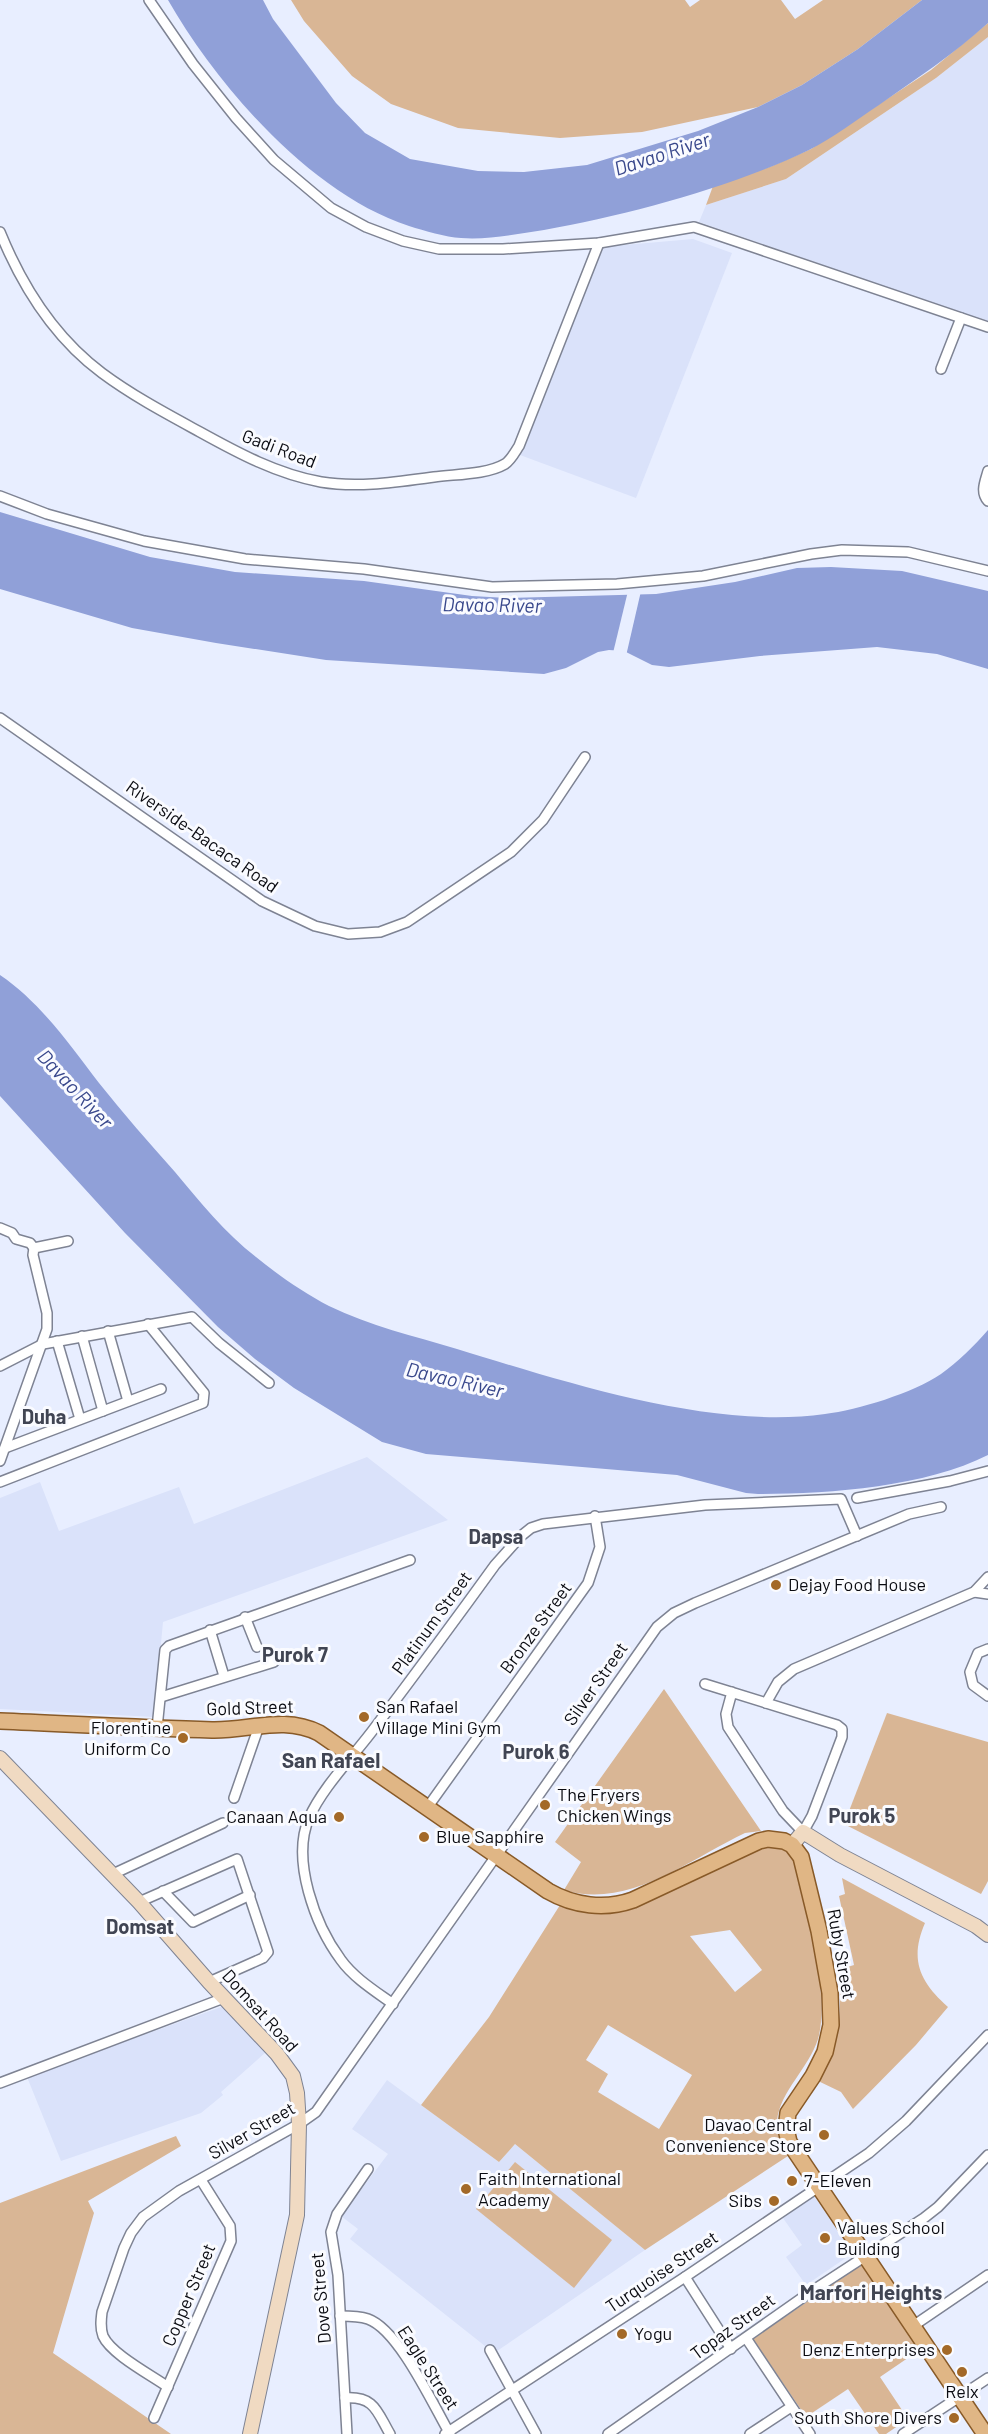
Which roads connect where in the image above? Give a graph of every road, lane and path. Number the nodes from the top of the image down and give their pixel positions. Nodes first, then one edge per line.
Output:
1 (149, 0) edge
2 (0, 232) edge
3 (599, 243) junction
4 (961, 318) junction
5 (988, 327) edge
6 (941, 369) dead end
7 (988, 471) edge
8 (0, 496) edge
9 (988, 501) edge
10 (988, 571) edge
11 (1, 721) edge
12 (585, 757) dead end
13 (0, 1228) edge
14 (68, 1241) dead end
15 (34, 1248) junction
16 (148, 1324) junction
17 (108, 1331) junction
18 (82, 1336) junction
19 (57, 1341) junction
20 (43, 1344) junction
21 (0, 1366) edge
22 (269, 1383) dead end
23 (161, 1389) dead end
24 (128, 1401) junction
25 (103, 1411) junction
26 (80, 1419) junction
27 (2, 1455) edge
28 (988, 1471) edge
29 (0, 1482) edge
30 (856, 1498) dead end
31 (941, 1507) dead end
32 (595, 1516) junction
33 (857, 1536) junction
34 (410, 1560) dead end
35 (988, 1577) edge
36 (974, 1592) junction
37 (988, 1594) edge
38 (245, 1617) junction
39 (210, 1630) junction
40 (257, 1647) dead end
41 (988, 1650) edge
42 (274, 1662) dead end
43 (224, 1676) junction
44 (705, 1684) dead end
45 (732, 1692) junction
46 (988, 1696) edge
47 (160, 1697) junction
48 (766, 1703) junction
49 (0, 1721) edge
50 (259, 1726) junction
51 (157, 1728) junction
52 (354, 1757) junction
53 (0, 1758) edge
54 (234, 1798) dead end
55 (427, 1808) junction
56 (223, 1823) dead end
57 (803, 1832) junction
58 (792, 1845) junction
59 (495, 1856) junction
60 (113, 1874) junction
61 (163, 1892) junction
62 (250, 1895) junction
63 (140, 1902) junction
64 (988, 1935) edge
65 (209, 1982) junction
66 (224, 1998) junction
67 (393, 2004) junction
68 (988, 2036) edge
69 (0, 2083) edge
70 (299, 2124) junction
71 (988, 2155) edge
72 (368, 2169) dead end
73 (201, 2180) junction
74 (819, 2188) junction
75 (865, 2255) junction
76 (988, 2275) edge
77 (685, 2277) junction
78 (340, 2316) junction
79 (913, 2326) junction
80 (746, 2338) junction
81 (731, 2349) junction
82 (490, 2350) dead end
83 (988, 2378) edge
84 (168, 2388) junction
85 (512, 2391) junction
86 (960, 2396) junction
87 (345, 2398) junction
88 (791, 2407) junction
89 (154, 2418) dead end
90 (448, 2433) edge
91 (250, 2434) edge
92 (347, 2434) edge
93 (390, 2434) edge
94 (536, 2434) edge
95 (608, 2434) edge
96 (750, 2434) edge
97 (810, 2434) edge
98 (903, 2434) edge
99 (985, 2434) edge

1 - 3 street
2 - 3 street, Gadi Road
3 - 4 street
4 - 5 street
4 - 6 street
7 - 9 street
8 - 10 street
11 - 12 street, Riverside-Bacaca Road
13 - 15 street
14 - 15 street
15 - 20 street
16 - 17 street
16 - 22 street
16 - 29 street
17 - 18 street
17 - 24 street
18 - 19 street
18 - 25 street
19 - 20 street
19 - 26 street
20 - 21 street
20 - 27 street
23 - 24 street
24 - 25 street
25 - 26 street
26 - 27 street
28 - 30 street
31 - 33 street, Silver Street
32 - 33 street, Platinum Street
32 - 52 street, Platinum Street
32 - 55 street, Bronze Street
33 - 59 street, Silver Street
34 - 38 street
35 - 36 street
36 - 37 street
36 - 48 street
38 - 39 street
38 - 40 street
39 - 43 street
39 - 47 street
41 - 46 street
42 - 43 street
43 - 47 street
44 - 45 street
45 - 48 street
45 - 57 street
47 - 51 street
48 - 57 street
49 - 51 main road, Gold Street
50 - 51 main road, Gold Street
50 - 52 main road, Gold Street
50 - 54 street
52 - 55 main road, Gold Street
52 - 67 street, Platinum Street
53 - 60 street, Domsat Road
55 - 59 main road, Gold Street
56 - 60 street
57 - 58 street
57 - 64 street
58 - 59 main road, Gold Street
58 - 74 main road, Ruby Street
59 - 67 street, Silver Street
60 - 63 street, Domsat Road
61 - 62 street
61 - 62 street
61 - 63 street
62 - 65 street
63 - 65 street, Domsat Road
65 - 66 street, Domsat Road
66 - 69 street
66 - 70 street, Domsat Road
67 - 70 street, Silver Street
68 - 74 street, Turquoise Street
70 - 73 street, Silver Street
70 - 91 street, Domsat Road
71 - 75 street, Topaz Street
72 - 78 street, Dove Street
73 - 84 street, Copper Street
73 - 84 street
74 - 75 main road, Ruby Street
74 - 77 street, Turquoise Street
75 - 79 main road, Ruby Street
75 - 80 street, Topaz Street
76 - 79 street
77 - 81 street
77 - 85 street, Turquoise Street
78 - 87 street, Dove Street
78 - 90 street, Eagle Street
79 - 86 main road, Ruby Street
80 - 81 street, Topaz Street
80 - 88 street
81 - 95 street, Topaz Street
82 - 85 street
83 - 86 street
84 - 89 street, Copper Street
85 - 90 street, Turquoise Street
85 - 94 street
86 - 98 street
86 - 99 main road, Ruby Street
87 - 92 street, Dove Street
87 - 93 street
88 - 96 street
88 - 97 street

